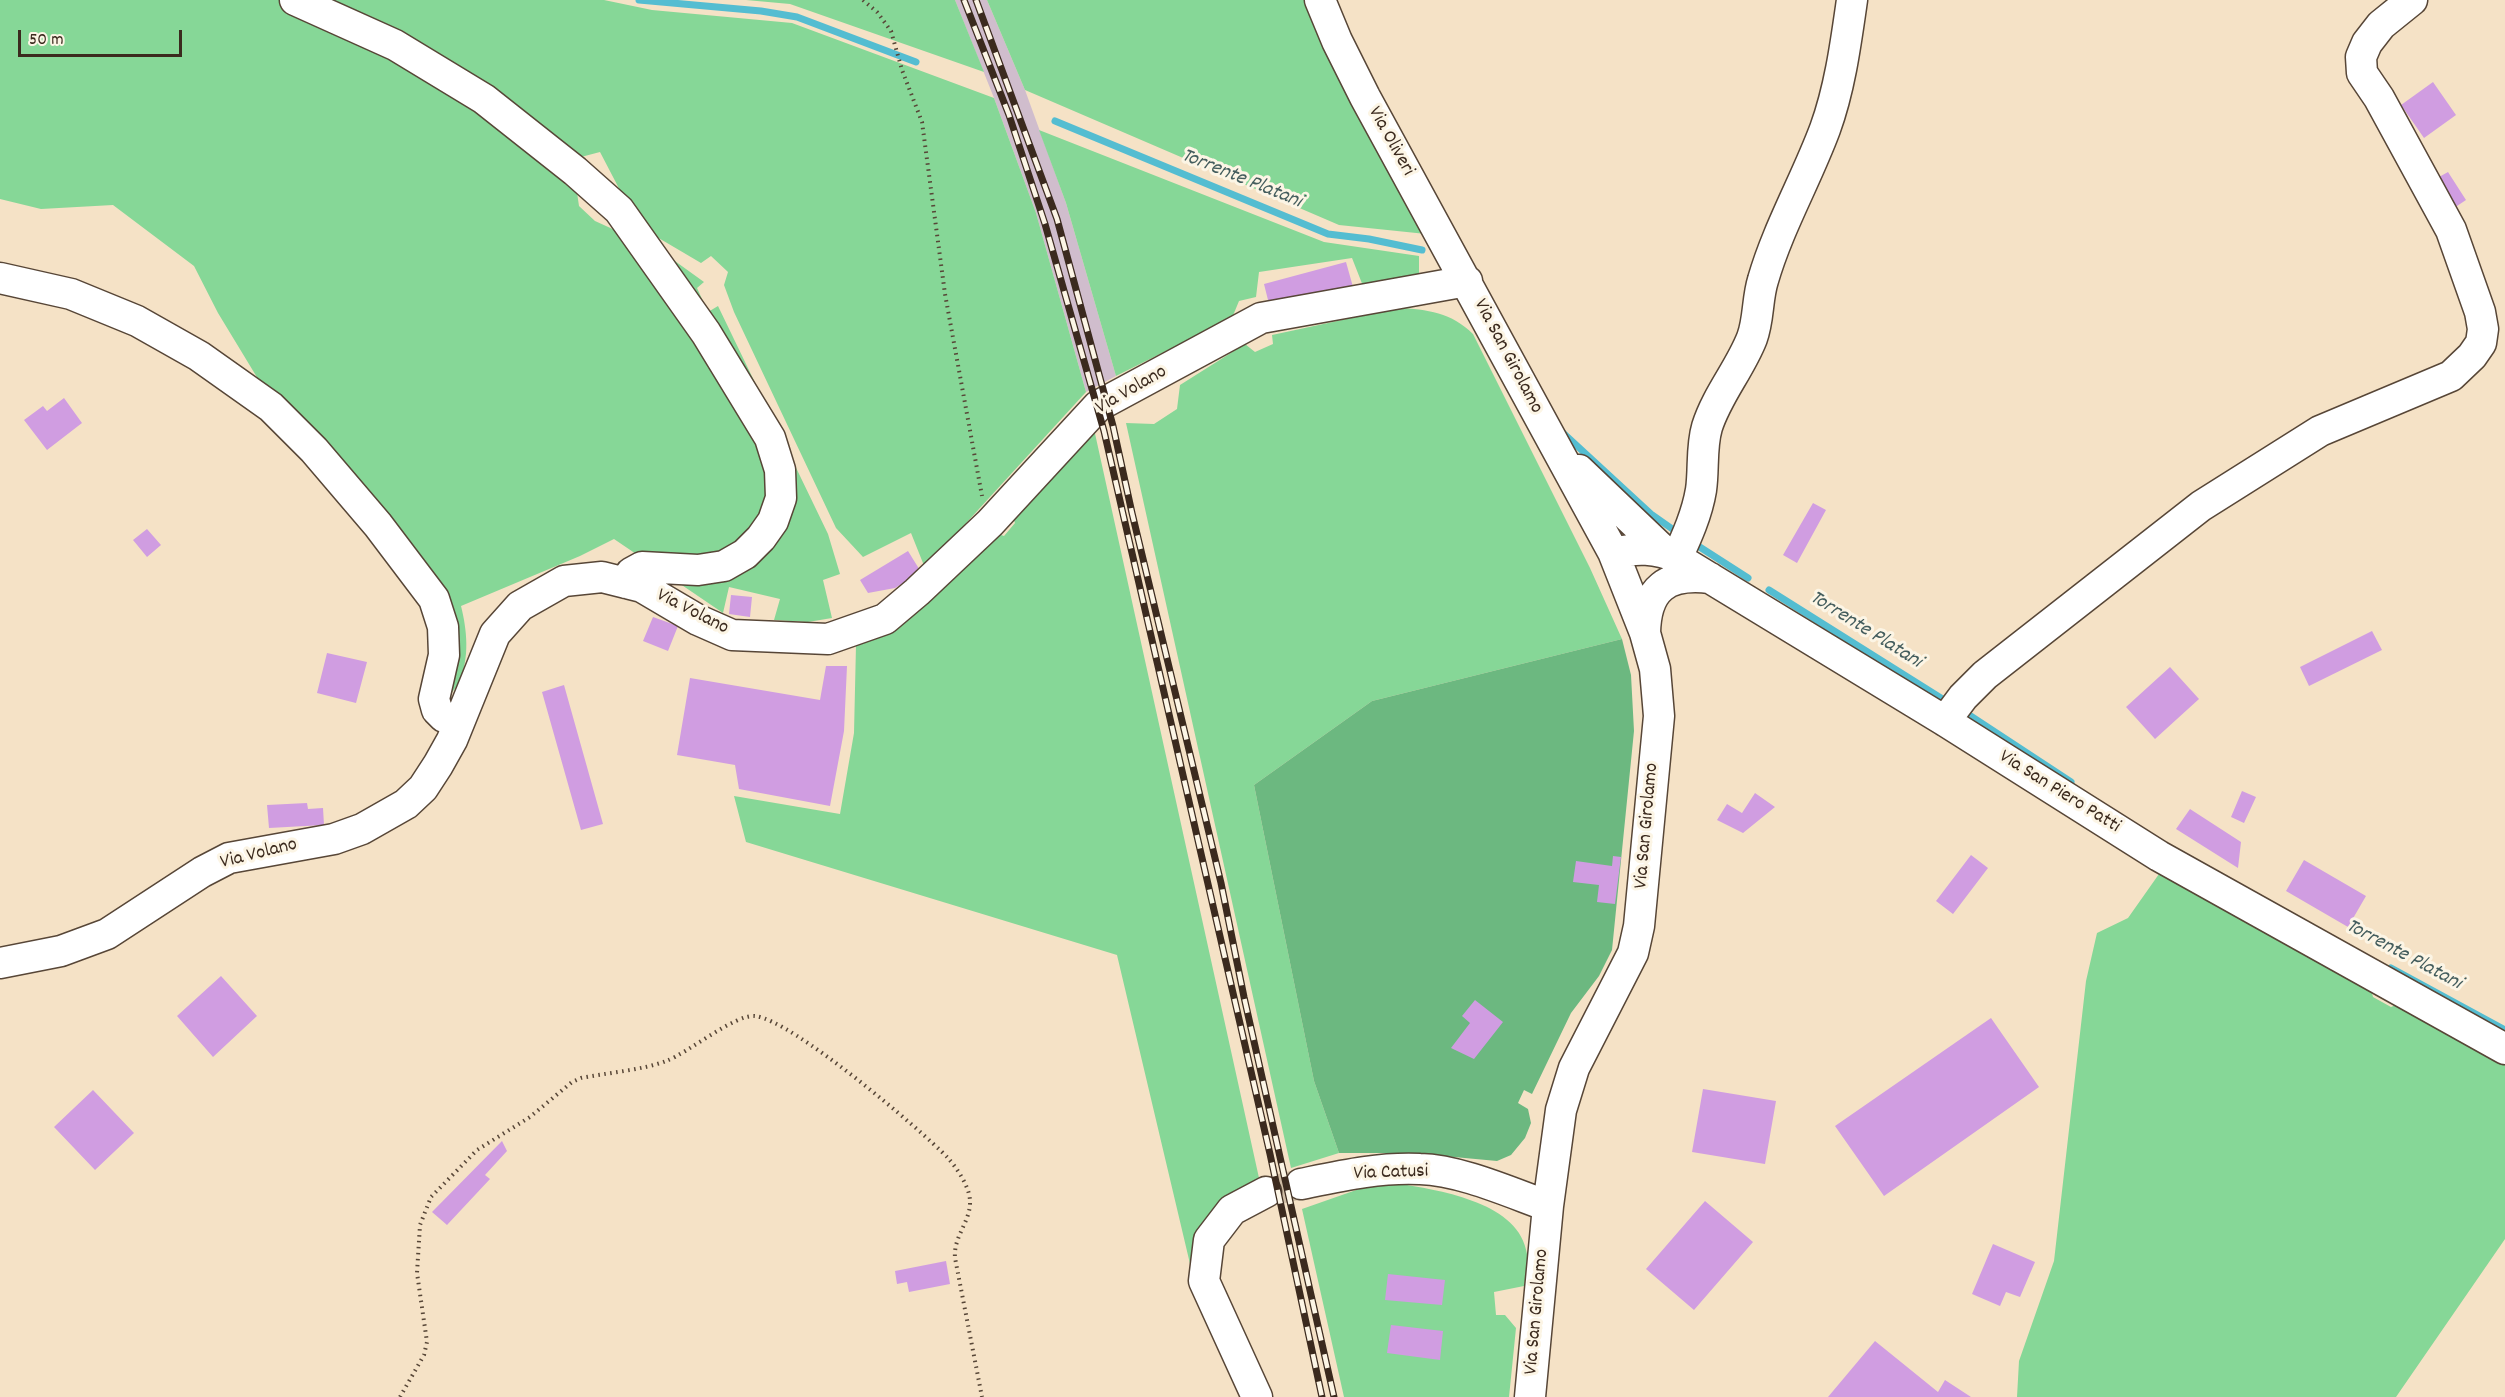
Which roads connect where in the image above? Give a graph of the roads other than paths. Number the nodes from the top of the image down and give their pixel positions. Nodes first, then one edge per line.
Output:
1 (295, 0) edge
2 (1320, 0) edge
3 (1852, 0) edge
4 (2412, 0) edge
5 (0, 278) edge
6 (1467, 281) junction
7 (1557, 448) junction
8 (1613, 552) junction
9 (1672, 556) junction
10 (1710, 578) junction
11 (626, 583) junction
12 (1645, 633) junction
13 (459, 721) junction
14 (1945, 721) junction
15 (0, 963) edge
16 (2505, 1048) edge
17 (1301, 1184) tunnel mouth
18 (1266, 1192) tunnel mouth
19 (1548, 1206) junction
20 (1257, 1397) edge
21 (1530, 1397) edge

1 - 11 street
2 - 6 street, Via Oliveri
3 - 9 street
4 - 14 street
5 - 13 street
6 - 7 street, Via San Girolamo
6 - 11 street, Via Volano
7 - 8 street, Via San Girolamo
7 - 9 street
8 - 9 street, Via San Piero Patti
8 - 12 street, Via San Girolamo
9 - 10 street, Via San Piero Patti
10 - 12 street
10 - 14 street, Via San Piero Patti
11 - 13 street, Via Volano
12 - 19 street, Via San Girolamo
13 - 15 street, Via Volano
14 - 16 street, Via San Piero Patti
17 - 19 street, Via Catusi
18 - 20 street
19 - 21 street, Via San Girolamo

